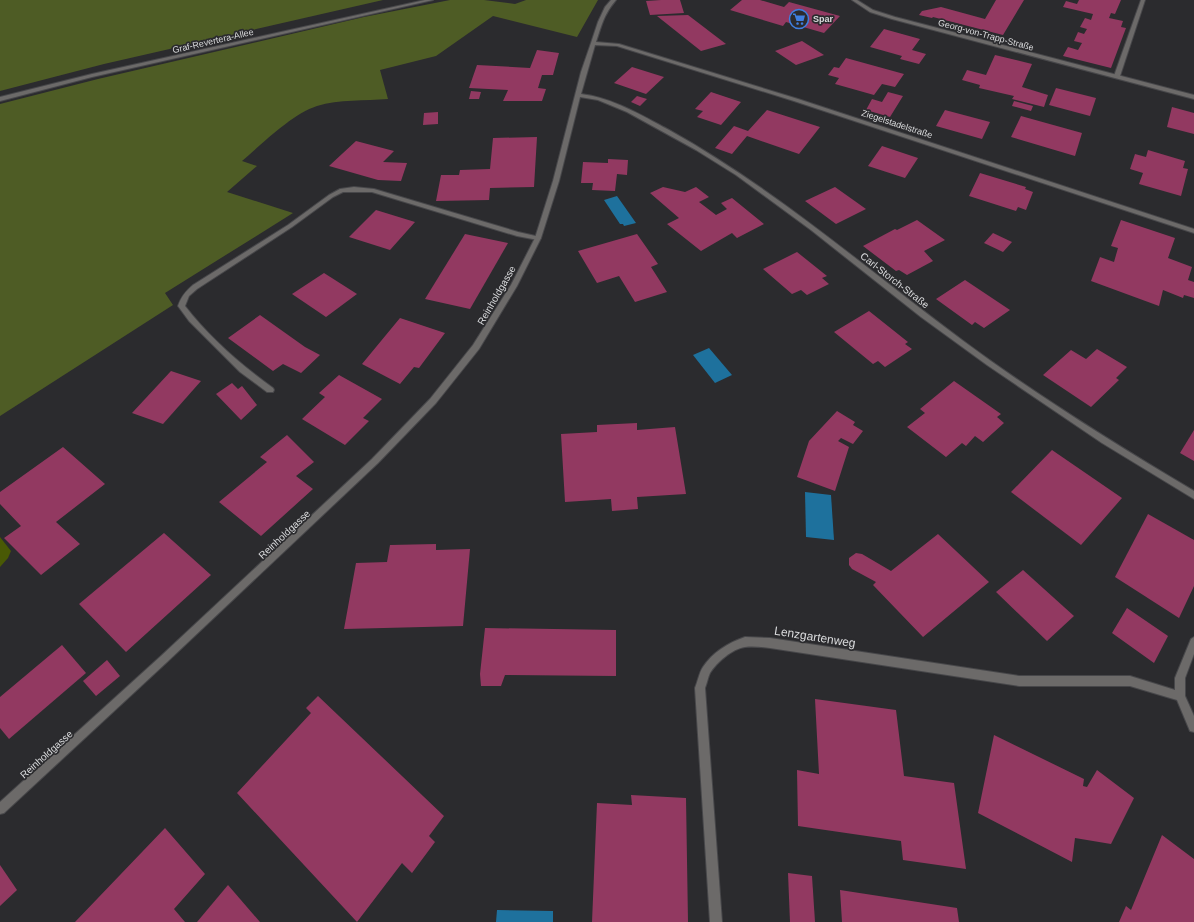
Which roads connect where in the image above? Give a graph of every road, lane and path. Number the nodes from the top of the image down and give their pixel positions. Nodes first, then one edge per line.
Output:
1 (431, 0) edge
2 (614, 0) edge
3 (854, 0) edge
4 (1143, 0) edge
5 (593, 43) junction
6 (1117, 76) junction
7 (578, 95) junction
8 (1194, 97) edge
9 (0, 99) edge
10 (1194, 231) edge
11 (538, 238) junction
12 (270, 390) dead end
13 (1194, 495) edge
14 (1194, 642) edge
15 (1180, 696) junction
16 (1194, 727) edge
17 (0, 809) edge
18 (716, 922) edge

1 - 9 street, Graf-Revertera-Allee
2 - 5 street, Reinholdgasse
3 - 6 street, Georg-von-Trapp-Straße
4 - 6 street
5 - 7 street, Reinholdgasse
5 - 10 street, Ziegelstadelstraße
6 - 8 street, Georg-von-Trapp-Straße
7 - 11 street, Reinholdgasse
7 - 13 street, Carl-Storch-Straße
11 - 12 street
11 - 17 street, Reinholdgasse
14 - 15 street
15 - 16 street
15 - 18 street, Lenzgartenweg

